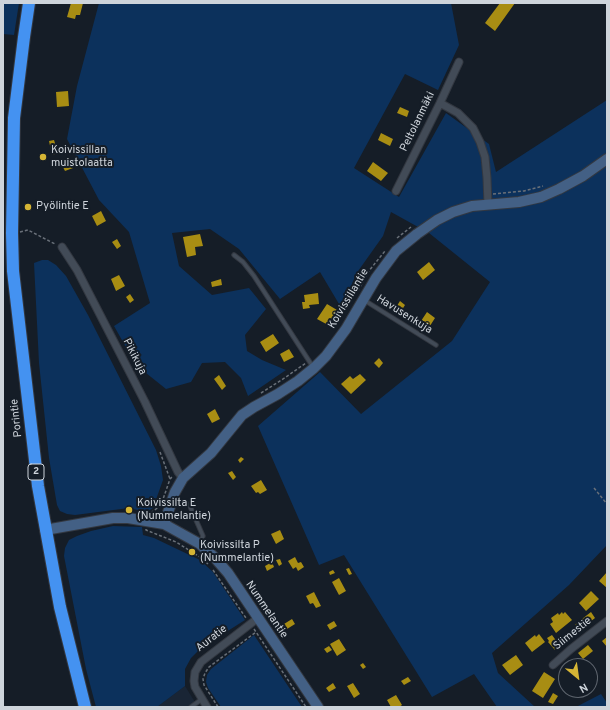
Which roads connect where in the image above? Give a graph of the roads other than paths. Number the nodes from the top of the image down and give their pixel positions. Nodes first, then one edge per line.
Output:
1 (29, 3) edge
2 (459, 62) dead end
3 (440, 103) junction
4 (607, 159) edge
5 (396, 191) dead end
6 (488, 205) junction
7 (8, 232) edge
8 (62, 247) road end
9 (234, 255) dead end
10 (363, 300) junction
11 (436, 345) dead end
12 (314, 368) junction
13 (183, 478) junction
14 (189, 504) dead end
15 (164, 524) junction
16 (45, 530) junction
17 (200, 544) junction
18 (254, 621) junction
19 (607, 621) edge
20 (553, 666) dead end
21 (202, 699) junction
22 (85, 707) edge
23 (191, 707) edge
24 (207, 707) edge
25 (318, 707) edge

1 - 7 highway, Porintie / 2
2 - 3 street, Peltolanmäki
3 - 5 street, Peltolanmäki
3 - 6 street
4 - 6 street, Koivissillantie
6 - 10 street, Koivissillantie
7 - 16 highway, Porintie / 2
8 - 13 street, Pikikuja
9 - 12 lane
10 - 11 lane, Havusenkuja
10 - 12 street, Koivissillantie
12 - 13 street, Koivissillantie
13 - 15 street, Koivissillantie
14 - 17 lane
15 - 16 street, Nummelantie
15 - 17 street, Nummelantie
16 - 22 highway, Porintie / 2
17 - 18 street, Nummelantie
18 - 21 street, Auratie
18 - 25 street, Nummelantie
19 - 20 street, Siimestie
21 - 23 lane
21 - 24 street, Auratie

